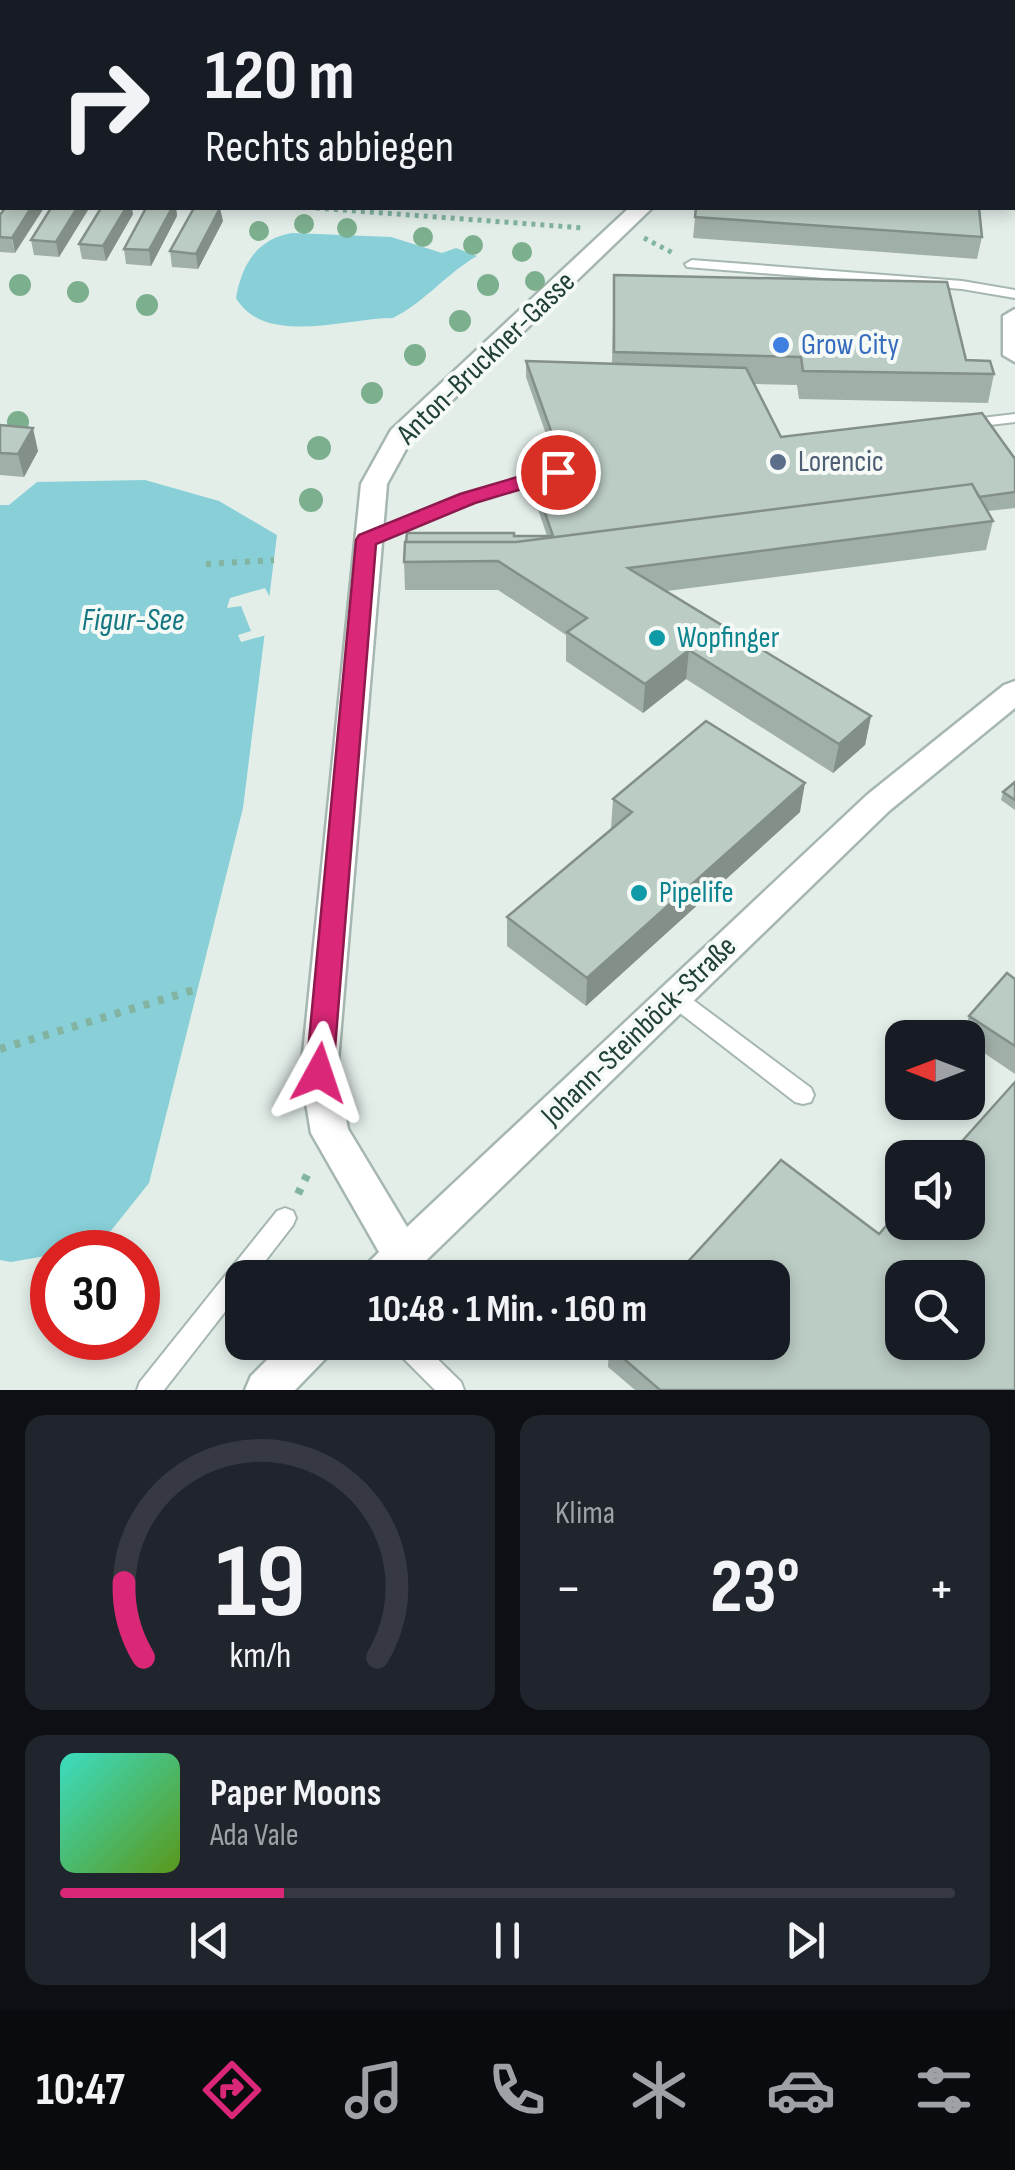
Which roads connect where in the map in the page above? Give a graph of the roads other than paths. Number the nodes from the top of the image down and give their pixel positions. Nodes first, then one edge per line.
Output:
1 (630, 218) edge
2 (692, 264) dead end
3 (1015, 294) edge
4 (1015, 316) edge
5 (1015, 354) edge
6 (1015, 418) edge
7 (942, 427) edge
8 (558, 472) edge
9 (366, 540) junction
10 (1015, 692) edge
11 (674, 998) junction
12 (803, 1095) dead end
13 (285, 1218) road end
14 (388, 1260) edge
15 (397, 1260) edge
16 (296, 1360) edge
17 (421, 1360) edge
18 (153, 1388) edge
19 (266, 1390) edge
20 (452, 1390) edge

1 - 9 street, Anton-Bruckner-Gasse
2 - 3 lane
4 - 5 street
6 - 7 lane
8 - 9 lane
9 - 14 street, Anton-Bruckner-Gasse
10 - 11 street, Johann-Steinböck-Straße
11 - 12 lane
11 - 15 street, Johann-Steinböck-Straße
13 - 18 lane
16 - 19 street
17 - 20 lane

